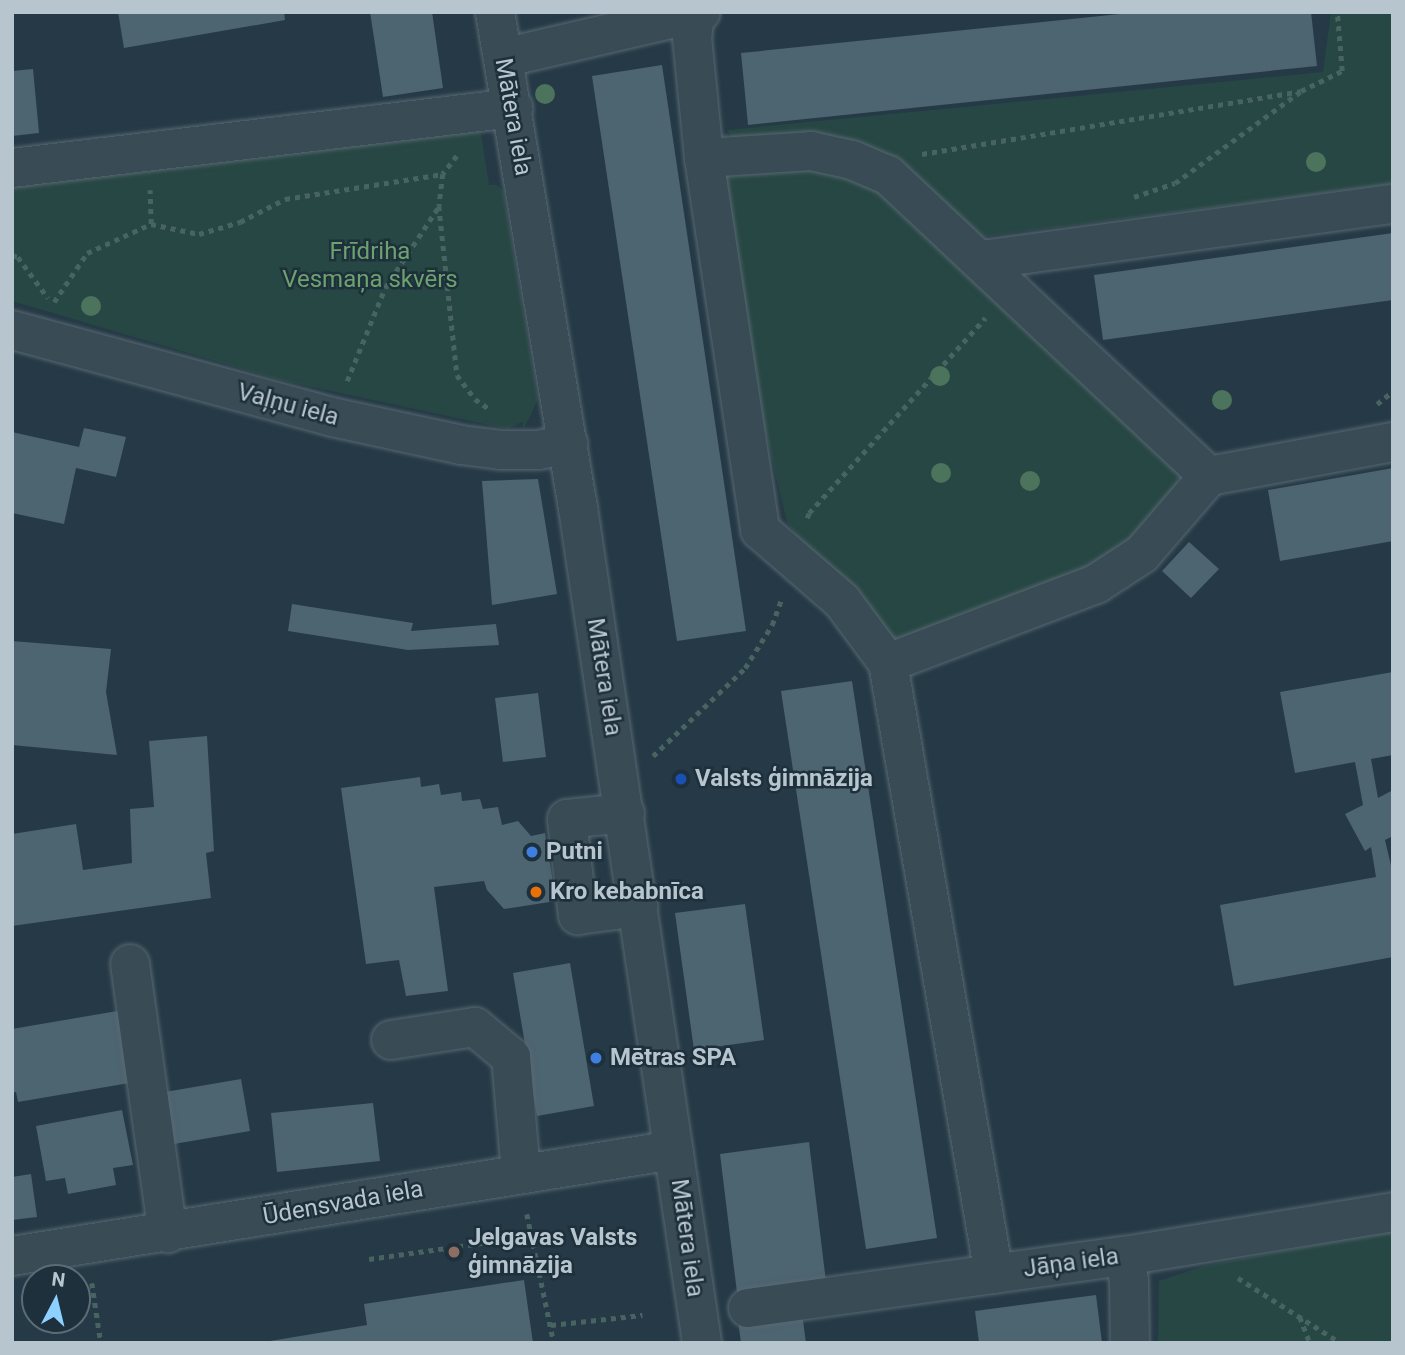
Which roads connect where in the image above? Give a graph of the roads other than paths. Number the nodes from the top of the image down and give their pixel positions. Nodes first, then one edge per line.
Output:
1 (495, 12) edge
2 (698, 13) edge
3 (503, 58) junction
4 (513, 108) junction
5 (704, 158) junction
6 (12, 168) edge
7 (1393, 204) edge
8 (982, 260) junction
9 (12, 330) edge
10 (1393, 442) edge
11 (568, 444) junction
12 (1209, 476) junction
13 (888, 663) junction
14 (625, 813) junction
15 (638, 907) junction
16 (130, 964) dead end
17 (391, 1040) dead end
18 (674, 1150) junction
19 (521, 1173) junction
20 (1393, 1212) edge
21 (168, 1233) junction
22 (12, 1256) edge
23 (1125, 1256) junction
24 (994, 1274) junction
25 (748, 1308) dead end
26 (702, 1343) edge
27 (1130, 1343) edge

1 - 3 street, Mātera iela
2 - 3 street
2 - 5 street
3 - 4 street, Mātera iela
4 - 6 street
4 - 11 street, Mātera iela
5 - 8 street
5 - 13 street
7 - 8 street
8 - 12 street
9 - 11 street, Vaļņu iela
10 - 12 street
11 - 14 street, Mātera iela
12 - 13 street
13 - 24 street
14 - 15 street, Mātera iela
14 - 15 street
15 - 18 street, Mātera iela
16 - 21 street
17 - 19 street
18 - 19 street, Ūdensvada iela
18 - 26 street, Mātera iela
19 - 21 street, Ūdensvada iela
20 - 23 street, Jāņa iela
21 - 22 street, Ūdensvada iela
23 - 24 street, Jāņa iela
23 - 27 street
24 - 25 street, Jāņa iela

